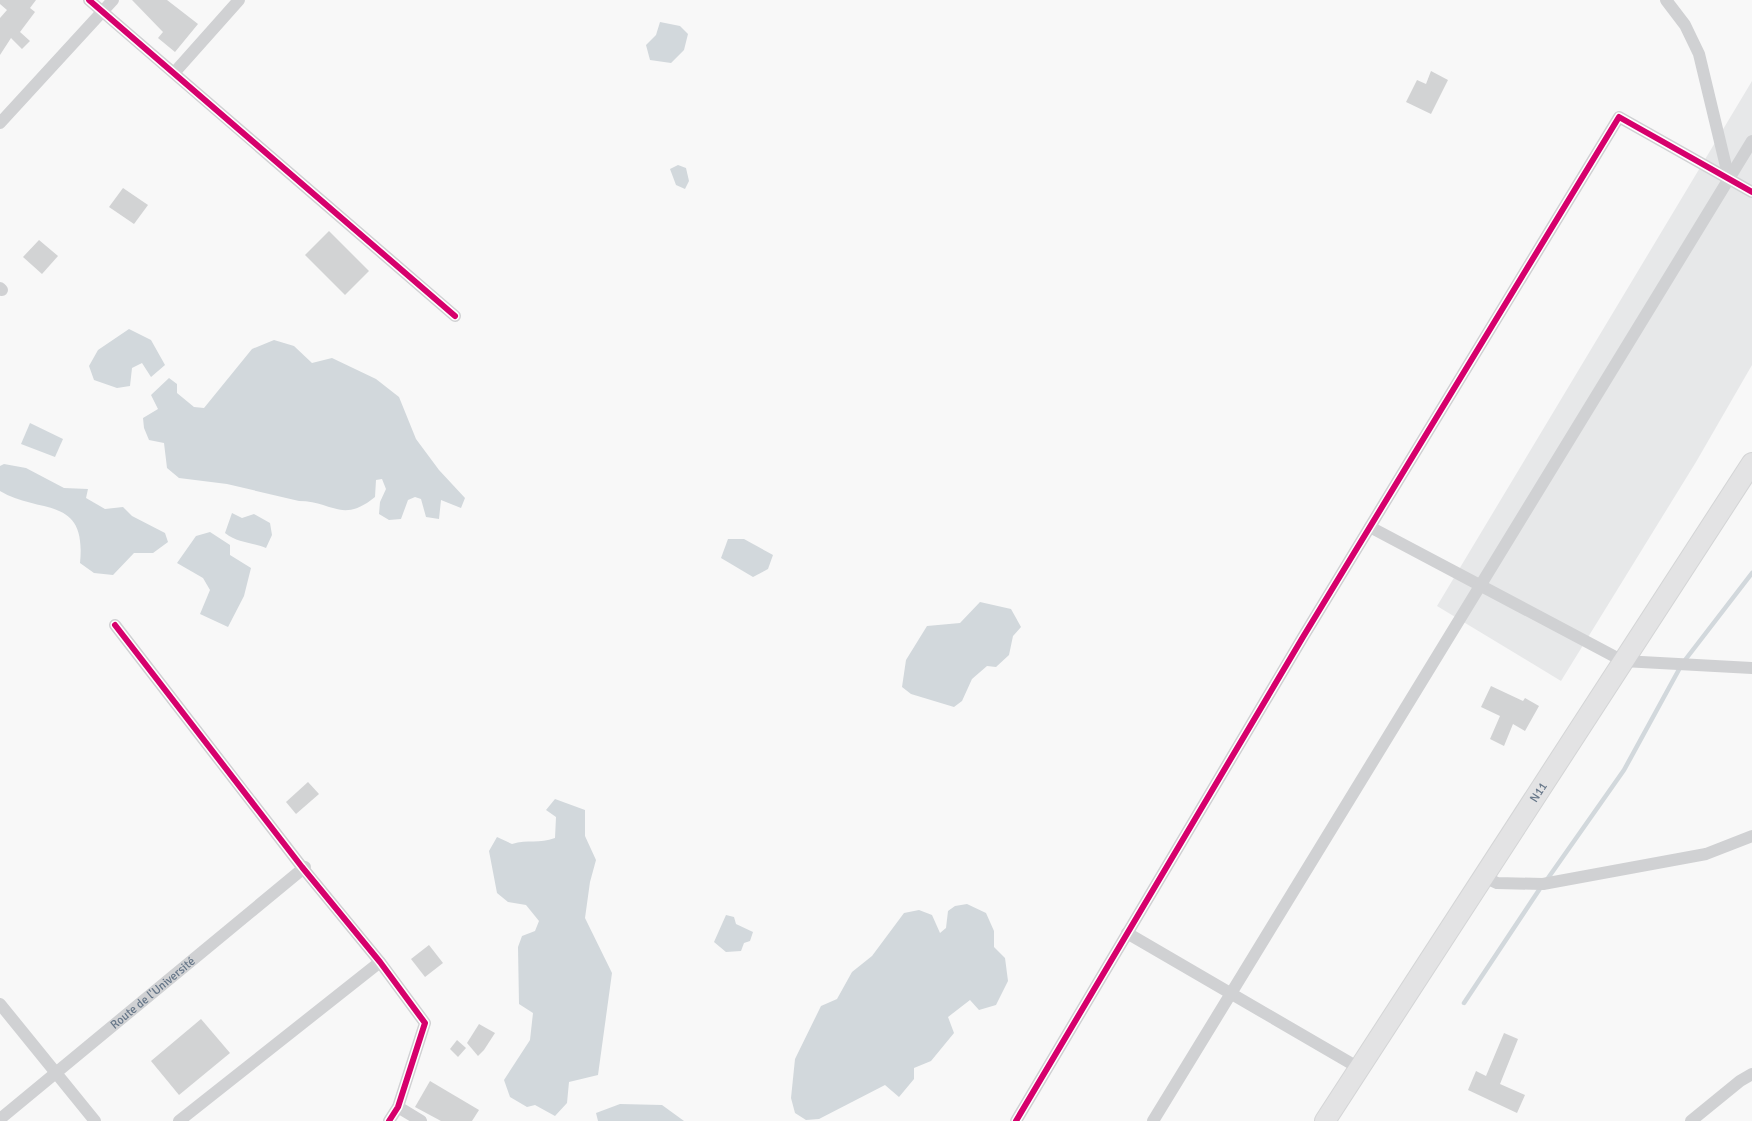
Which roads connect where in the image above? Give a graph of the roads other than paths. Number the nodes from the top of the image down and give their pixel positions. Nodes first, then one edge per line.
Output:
1 (89, 0) edge
2 (113, 0) edge
3 (239, 0) edge
4 (1666, 0) edge
5 (102, 12) junction
6 (174, 73) junction
7 (3, 115) edge
8 (1752, 141) edge
9 (1729, 179) junction
10 (1752, 192) edge
11 (455, 316) dead end
12 (1752, 463) edge
13 (1370, 526) junction
14 (1479, 585) junction
15 (115, 625) dead end
16 (1623, 661) junction
17 (1752, 668) edge
18 (1752, 836) edge
19 (306, 867) dead end
20 (1484, 877) junction
21 (1127, 933) junction
22 (380, 962) junction
23 (1230, 995) junction
24 (0, 1004) edge
25 (1358, 1068) junction
26 (56, 1074) junction
27 (1752, 1074) edge
28 (398, 1107) junction
29 (0, 1120) edge
30 (95, 1121) edge
31 (180, 1121) edge
32 (389, 1121) edge
33 (421, 1121) edge
34 (1016, 1121) edge
35 (1152, 1121) edge
36 (1325, 1121) edge
37 (1691, 1121) edge

1 - 5 street
2 - 5 street
3 - 6 street
4 - 9 street
5 - 6 street
5 - 7 street
6 - 11 street
8 - 9 street
9 - 10 street
9 - 13 street
9 - 14 street
12 - 16 main road, N11
13 - 14 street
13 - 21 street
14 - 16 street
14 - 23 street
15 - 22 street
16 - 17 street
16 - 20 main road, N11
18 - 20 street
19 - 26 street, Route de l'Université
20 - 25 main road, N11
21 - 23 street
21 - 34 street
22 - 28 street
22 - 31 street
23 - 25 street
23 - 35 street
24 - 26 street
25 - 36 main road, N11
26 - 29 street, Route de l'Université
26 - 30 street
27 - 37 street
28 - 32 street
28 - 33 street

